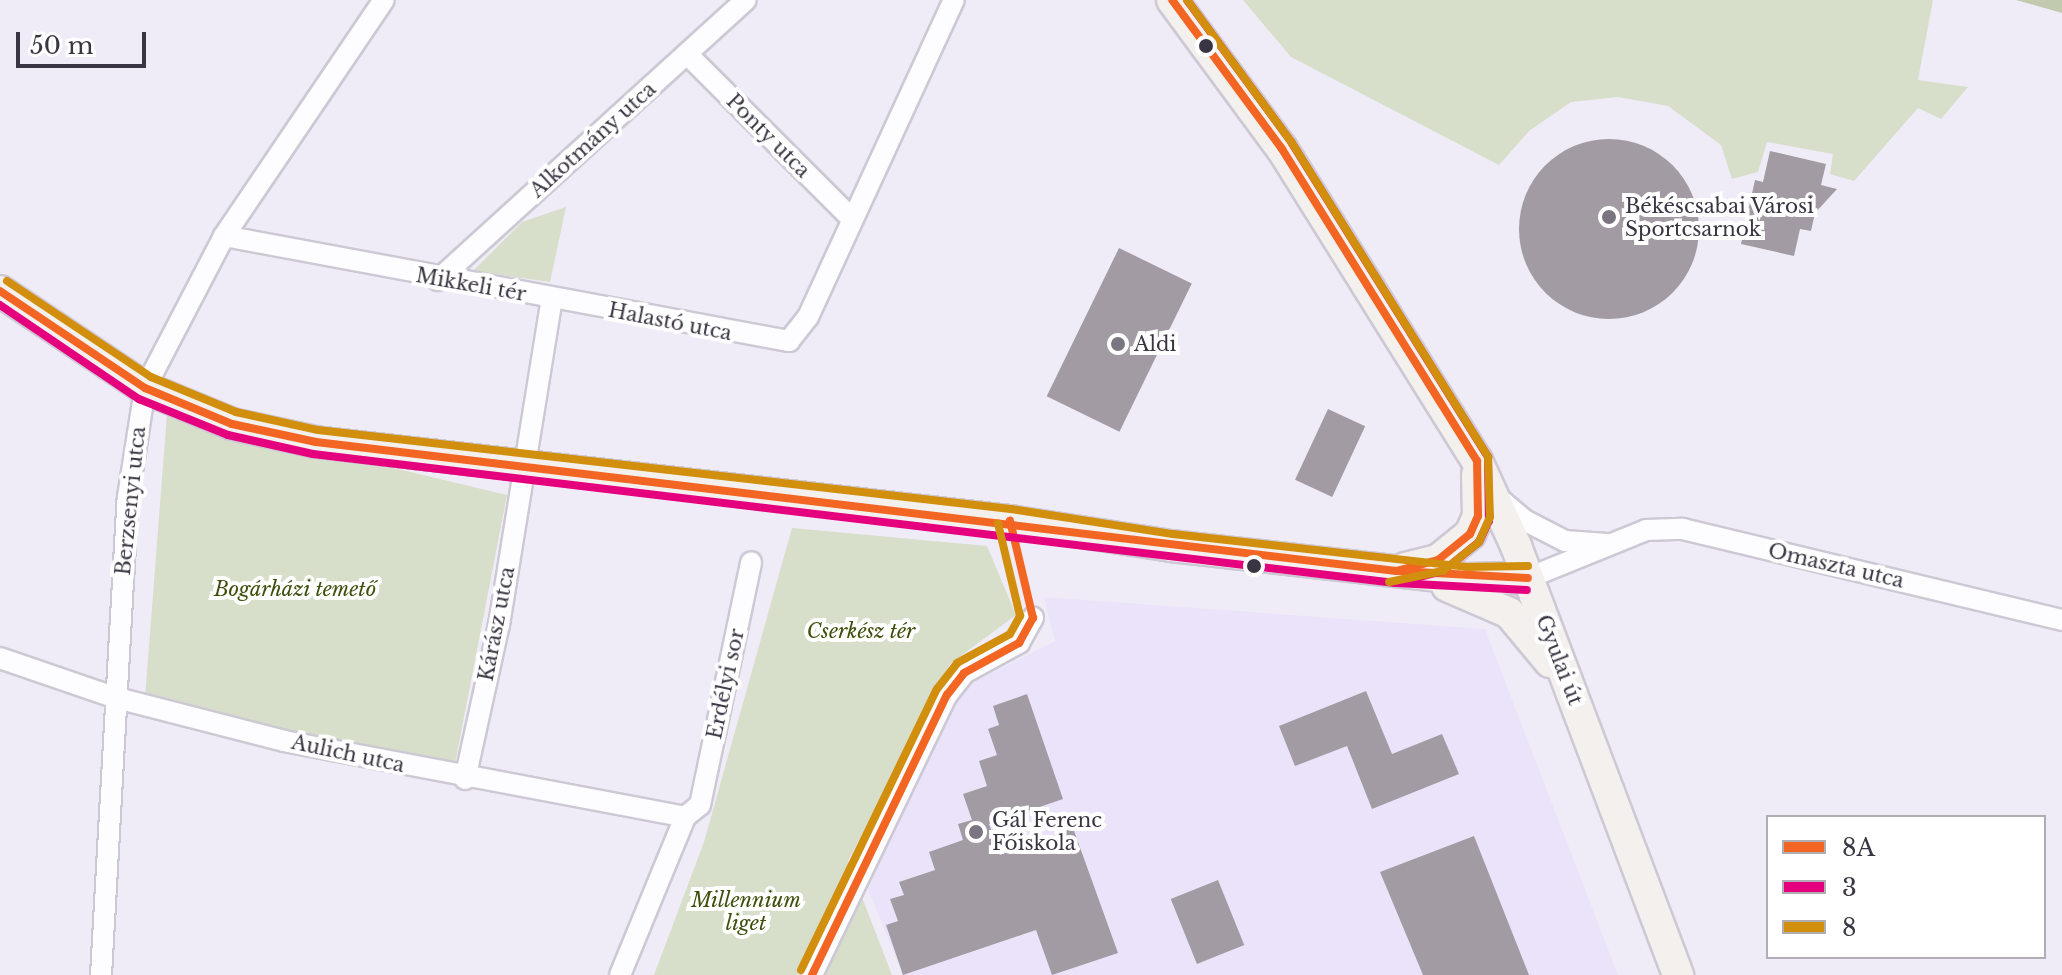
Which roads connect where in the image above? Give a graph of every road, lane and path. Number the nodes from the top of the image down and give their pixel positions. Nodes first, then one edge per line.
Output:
1 (384, 0) edge
2 (746, 0) edge
3 (954, 0) edge
4 (1172, 0) edge
5 (687, 54) junction
6 (850, 217) junction
7 (224, 236) junction
8 (438, 280) junction
9 (0, 291) edge
10 (552, 299) junction
11 (145, 388) junction
12 (1477, 461) junction
13 (522, 468) junction
14 (1491, 492) junction
15 (1611, 545) junction
16 (751, 562) dead end
17 (1396, 571) junction
18 (1528, 578) junction
19 (1033, 618) dead end
20 (2062, 620) edge
21 (0, 658) edge
22 (1572, 693) junction
23 (113, 697) junction
24 (465, 779) junction
25 (693, 811) junction
26 (101, 975) edge
27 (620, 975) edge
28 (812, 975) edge
29 (1678, 975) edge

1 - 7 street, Berzsenyi utca
2 - 5 street, Alkotmány utca
3 - 6 street
4 - 12 main road, Gyulai út
5 - 6 street, Ponty utca
5 - 8 street, Alkotmány utca
6 - 10 street, Halastó utca
7 - 8 street, Mikkeli tér
7 - 11 street, Berzsenyi utca
8 - 10 street, Mikkeli tér
9 - 11 main road
10 - 13 street, Mikkeli tér
11 - 13 main road
11 - 23 street, Berzsenyi utca
12 - 14 main road, Gyulai út
12 - 17 main road
13 - 17 main road
13 - 24 street, Kárász utca
14 - 15 street, Omaszta utca
14 - 18 main road, Gyulai út
15 - 18 street, Omaszta utca
15 - 20 street, Omaszta utca
16 - 25 street, Erdélyi sor
17 - 18 main road
17 - 22 main road
18 - 22 main road, Gyulai út
19 - 28 street
21 - 23 street, Aulich utca
22 - 29 main road, Gyulai út
23 - 24 street, Aulich utca
23 - 26 street, Berzsenyi utca
24 - 25 street, Aulich utca
25 - 27 street, Erdélyi sor

